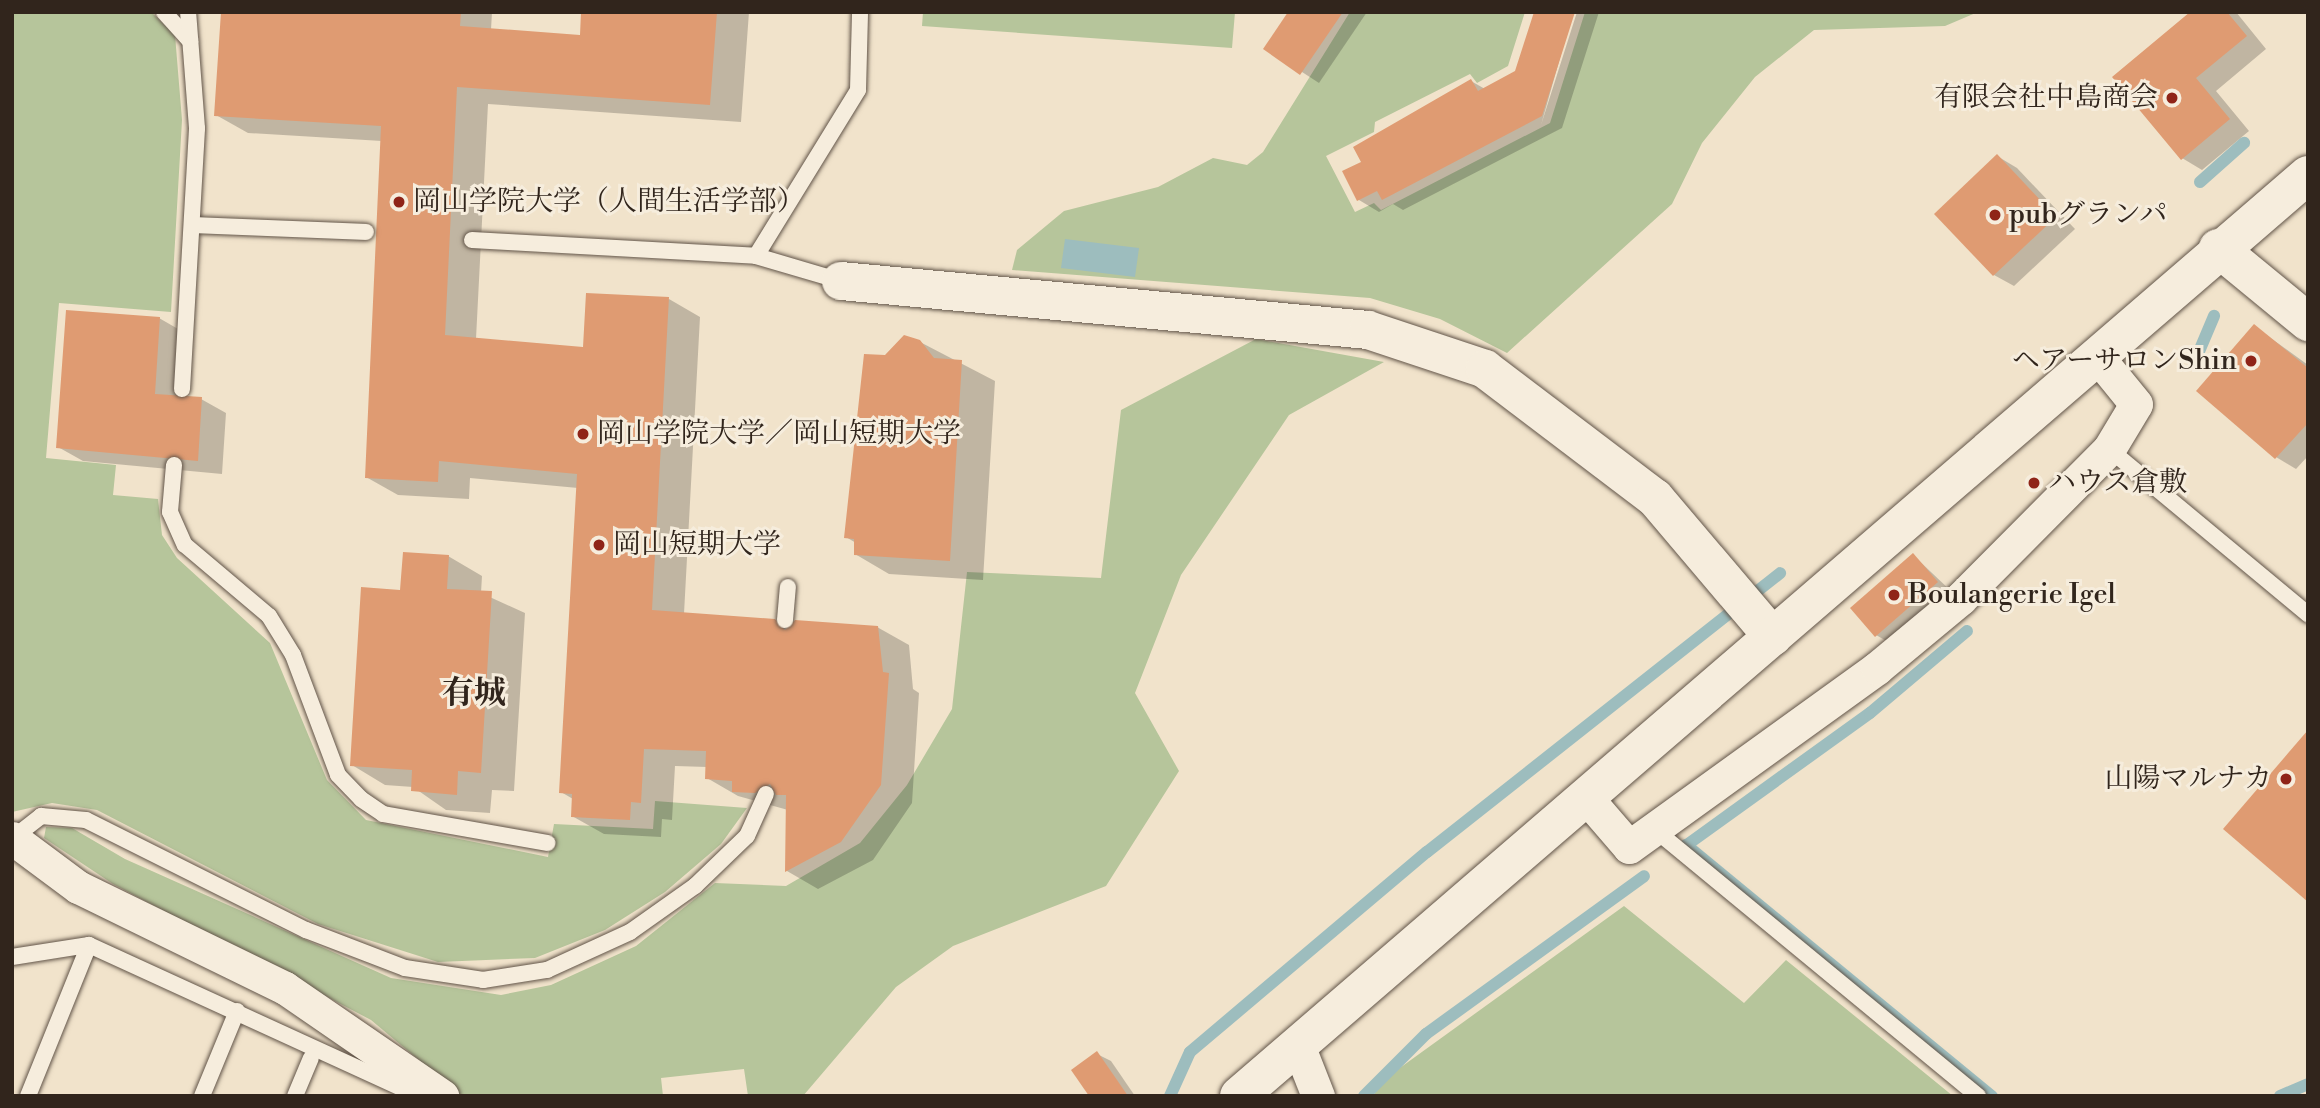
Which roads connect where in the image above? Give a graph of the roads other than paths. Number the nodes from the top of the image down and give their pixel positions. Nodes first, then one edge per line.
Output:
1 (164, 12) edge
2 (188, 12) edge
3 (860, 12) edge
4 (190, 41) junction
5 (2308, 175) edge
6 (194, 225) junction
7 (366, 232) dead end
8 (472, 240) dead end
9 (2218, 248) junction
10 (756, 256) junction
11 (841, 281) joint
12 (2308, 322) edge
13 (2096, 355) junction
14 (182, 389) dead end
15 (2109, 449) junction
16 (174, 465) dead end
17 (788, 587) dead end
18 (1751, 612) junction
19 (2308, 614) edge
20 (785, 620) dead end
21 (766, 794) dead end
22 (1585, 796) junction
23 (1654, 829) junction
24 (13, 838) edge
25 (547, 843) dead end
26 (89, 945) junction
27 (12, 957) edge
28 (237, 1011) junction
29 (1298, 1045) junction
30 (311, 1058) dead end
31 (28, 1096) edge
32 (202, 1096) edge
33 (295, 1096) edge
34 (419, 1096) edge
35 (442, 1096) edge
36 (1239, 1096) edge
37 (1318, 1096) edge
38 (1978, 1096) edge

1 - 4 lane
2 - 4 lane
3 - 10 lane
4 - 6 lane
5 - 9 street
6 - 7 lane
6 - 14 lane
8 - 10 lane
9 - 12 street
9 - 13 street
10 - 11 lane
11 - 18 street
13 - 15 street
13 - 18 street
15 - 19 lane
15 - 23 street
16 - 25 lane
17 - 20 lane
18 - 22 street
21 - 24 lane
22 - 23 street
22 - 29 street
23 - 38 lane
24 - 35 street
26 - 27 lane
26 - 28 lane
26 - 31 lane
28 - 32 lane
28 - 34 lane
29 - 36 street
29 - 37 street
30 - 33 lane

